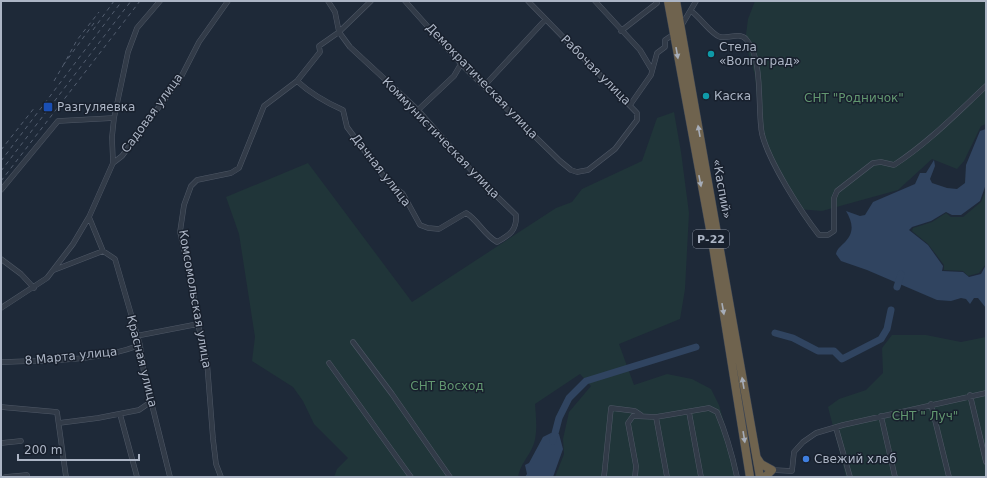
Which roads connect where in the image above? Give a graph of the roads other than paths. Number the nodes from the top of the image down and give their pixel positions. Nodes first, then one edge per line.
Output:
1 (160, 1) edge
2 (228, 1) edge
3 (328, 1) edge
4 (371, 1) edge
5 (405, 1) edge
6 (528, 1) edge
7 (595, 1) edge
8 (656, 1) edge
9 (668, 1) edge
10 (676, 1) edge
11 (696, 1) edge
12 (691, 11) junction
13 (545, 20) junction
14 (680, 28) junction
15 (621, 31) junction
16 (339, 32) junction
17 (461, 64) junction
18 (652, 70) junction
19 (297, 81) junction
20 (485, 85) junction
21 (986, 86) edge
22 (630, 105) junction
23 (418, 110) junction
24 (114, 118) junction
25 (560, 161) joint
26 (113, 163) junction
27 (1, 190) edge
28 (89, 217) junction
29 (508, 236) joint
30 (103, 251) junction
31 (1, 259) edge
32 (54, 270) junction
33 (34, 288) junction
34 (1, 308) edge
35 (198, 324) junction
36 (136, 336) junction
37 (353, 342) dead end
38 (140, 345) junction
39 (1, 362) edge
40 (329, 363) dead end
41 (986, 392) edge
42 (970, 395) junction
43 (152, 401) junction
44 (932, 404) junction
45 (1, 407) edge
46 (689, 412) junction
47 (120, 414) junction
48 (642, 416) junction
49 (881, 416) junction
50 (656, 417) junction
51 (59, 423) junction
52 (836, 428) junction
53 (21, 441) dead end
54 (1, 443) edge
55 (756, 458) junction
56 (986, 462) edge
57 (772, 470) junction
58 (792, 471) junction
59 (27, 475) dead end
60 (748, 475) edge
61 (5, 477) edge
62 (66, 477) edge
63 (137, 477) edge
64 (170, 477) edge
65 (221, 477) edge
66 (411, 477) edge
67 (450, 477) edge
68 (604, 477) edge
69 (635, 477) edge
70 (667, 477) edge
71 (701, 477) edge
72 (737, 477) edge
73 (760, 477) edge
74 (765, 477) edge
75 (793, 477) edge
76 (850, 477) edge
77 (895, 477) edge
78 (949, 477) edge

1 - 24 street
2 - 26 street, Садовая улица
3 - 16 street
4 - 16 street
5 - 17 street, Демократическая улица
6 - 13 street, Рабочая улица
7 - 15 street
8 - 15 street
9 - 14 highway, «Каспий» / Р-22
10 - 14 highway, «Каспий» / Р-22
11 - 12 street
12 - 14 street
12 - 21 street
13 - 20 street
13 - 22 street, Рабочая улица
14 - 18 street
55 -> 14 highway, «Каспий» / Р-22
14 -> 60 highway, «Каспий» / Р-22
15 - 18 street
16 - 19 street, Комсомольская улица
16 - 23 street, Коммунистическая улица
17 - 20 street, Демократическая улица
17 - 23 street
18 - 22 street
19 - 29 street, Дачная улица
19 - 35 street, Комсомольская улица
20 - 25 street, Демократическая улица
22 - 25 street, Рабочая улица
23 - 29 street, Коммунистическая улица
24 - 26 street
24 - 27 street
26 - 28 street
28 - 30 street, Красная улица
28 - 32 street
30 - 32 street
30 - 36 street, Красная улица
31 - 33 street
32 - 33 street
33 - 34 street
35 - 36 street
35 - 65 street, Комсомольская улица
36 - 38 street, Красная улица
37 - 67 street
38 - 39 street, 8 Марта улица
38 - 43 street, Красная улица
40 - 66 street
41 - 42 street
42 - 44 street
42 - 56 street
43 - 47 street
43 - 64 street, Красная улица
44 - 49 street
44 - 78 street
45 - 51 street
46 - 50 street
46 - 71 street
46 - 72 street
47 - 51 street
47 - 63 street
48 - 50 street
48 - 68 street
48 - 69 street
49 - 52 street
49 - 77 street
50 - 70 street
51 - 62 street
52 - 58 street
52 - 76 street
53 - 54 street
55 - 57 highway
55 - 73 highway, «Каспий» / Р-22
57 - 58 street
57 - 74 highway
58 - 75 street
59 - 61 street

